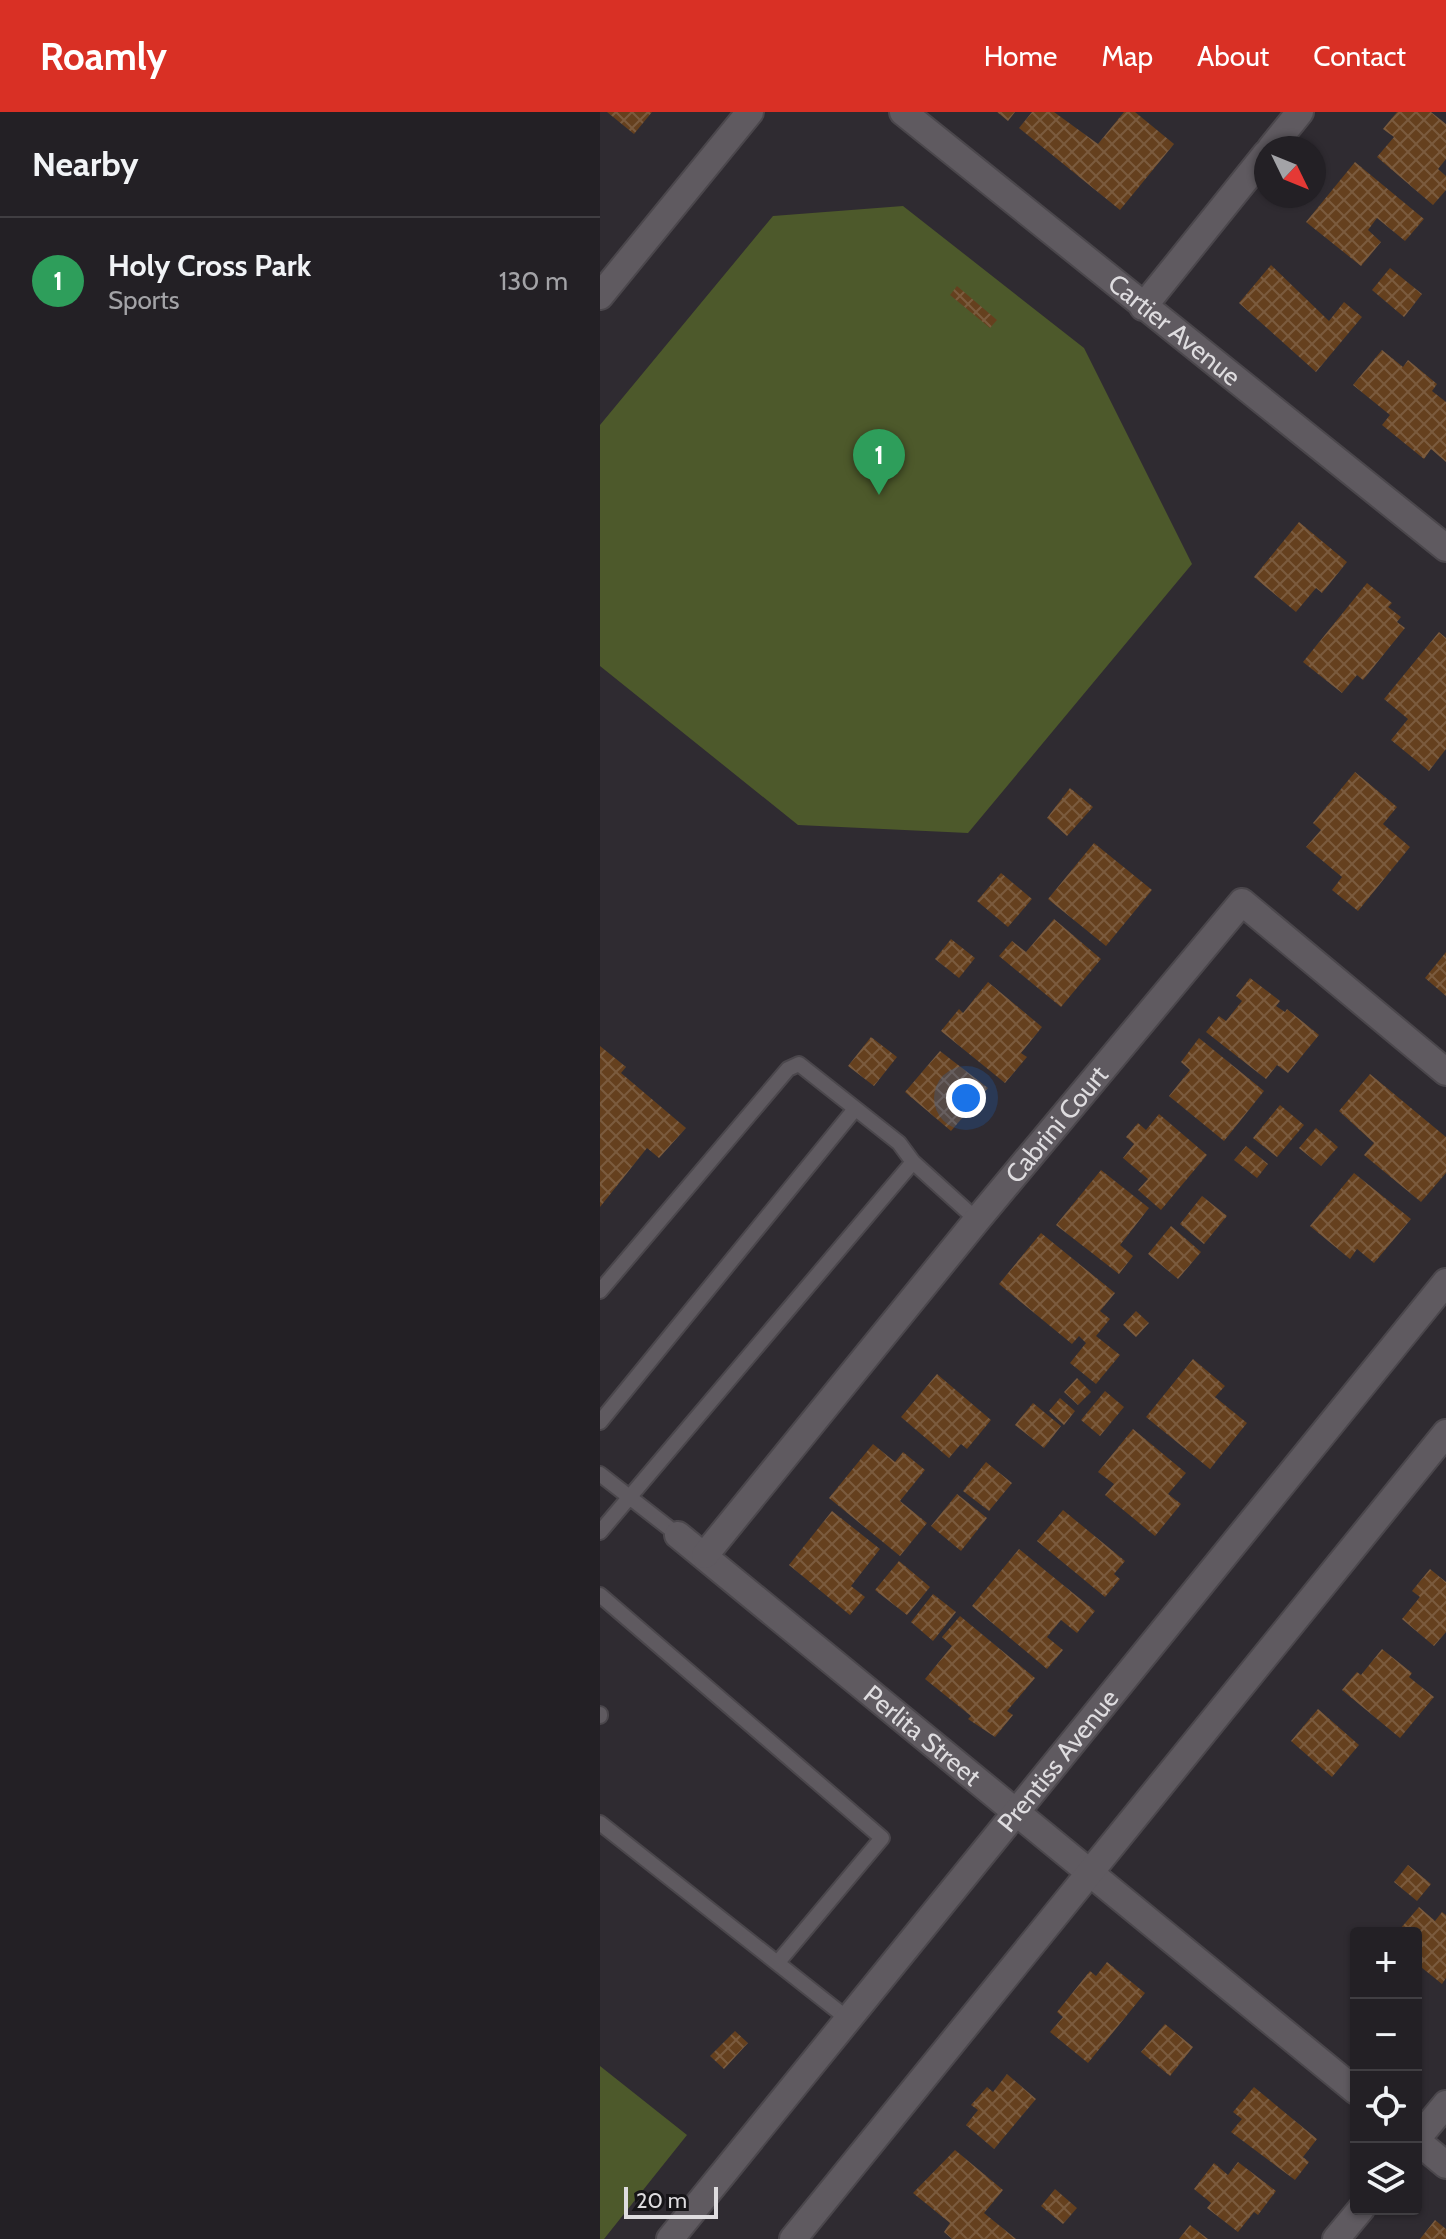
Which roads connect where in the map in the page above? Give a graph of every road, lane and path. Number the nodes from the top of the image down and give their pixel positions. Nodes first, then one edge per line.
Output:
1 (750, 112) edge
2 (903, 112) edge
3 (1300, 112) edge
4 (1281, 136) edge
5 (1254, 169) edge
6 (600, 296) edge
7 (1143, 307) junction
8 (1446, 548) edge
9 (1446, 1072) edge
10 (855, 1109) junction
11 (913, 1162) junction
12 (977, 1220) junction
13 (1446, 1282) edge
14 (600, 1291) edge
15 (600, 1422) edge
16 (1446, 1433) edge
17 (600, 1474) edge
18 (628, 1498) junction
19 (600, 1532) edge
20 (678, 1535) joint
21 (705, 1555) junction
22 (600, 1595) edge
23 (1014, 1812) junction
24 (600, 1823) edge
25 (1089, 1872) junction
26 (779, 1961) junction
27 (848, 2019) junction
28 (1350, 2086) edge
29 (1446, 2104) edge
30 (1422, 2133) edge
31 (1420, 2143) edge
32 (1446, 2165) edge
33 (1356, 2215) edge
34 (670, 2239) edge
35 (793, 2239) edge
36 (1336, 2239) edge

1 - 6 street
2 - 7 street, Cartier Avenue
3 - 4 street
5 - 7 street
7 - 8 street, Cartier Avenue
9 - 12 street, Cabrini Court
10 - 11 lane
10 - 14 lane
10 - 15 lane
11 - 12 lane
11 - 18 lane
12 - 21 street, Cabrini Court
13 - 23 street, Prentiss Avenue
16 - 25 street
17 - 18 lane, Perlita Street
18 - 19 lane
18 - 20 lane, Perlita Street
20 - 21 street, Perlita Street
21 - 23 street, Perlita Street
22 - 26 lane
23 - 25 street, Perlita Street
23 - 27 street, Prentiss Avenue
24 - 26 lane
25 - 28 street, Perlita Street
25 - 35 street
26 - 27 lane
27 - 34 street, Prentiss Avenue
29 - 30 street
31 - 32 street
33 - 36 street

